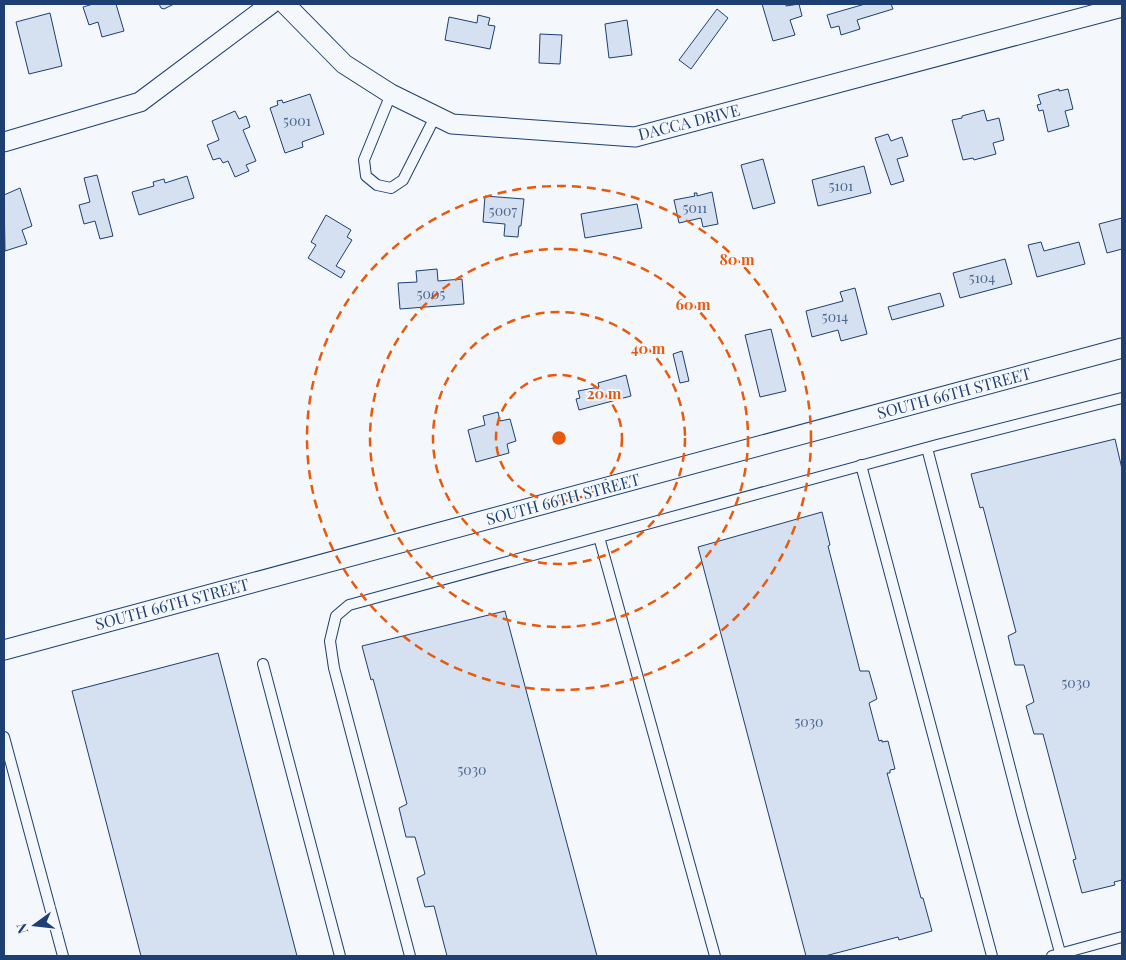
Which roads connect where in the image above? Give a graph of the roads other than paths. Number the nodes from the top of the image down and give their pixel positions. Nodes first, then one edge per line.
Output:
1 (271, 4) edge
2 (285, 4) edge
3 (1122, 7) edge
4 (392, 94) junction
5 (436, 116) junction
6 (4, 142) edge
7 (1122, 348) edge
8 (1122, 398) edge
9 (927, 448) junction
10 (861, 466) junction
11 (599, 536) junction
12 (4, 650) edge
13 (263, 664) dead end
14 (4, 737) edge
15 (1122, 937) edge
16 (1058, 955) edge
17 (63, 956) edge
18 (340, 956) edge
19 (410, 956) edge
20 (715, 956) edge
21 (992, 956) edge

1 - 6 street
2 - 4 street, DACCA DRIVE
3 - 5 street, DACCA DRIVE
4 - 5 street, DACCA DRIVE
4 - 5 lane
7 - 12 street, SOUTH 66TH STREET
8 - 9 lane
9 - 10 lane
9 - 16 lane
10 - 11 lane
10 - 21 lane
11 - 19 lane
11 - 20 lane
13 - 18 lane
14 - 17 lane
15 - 16 lane

